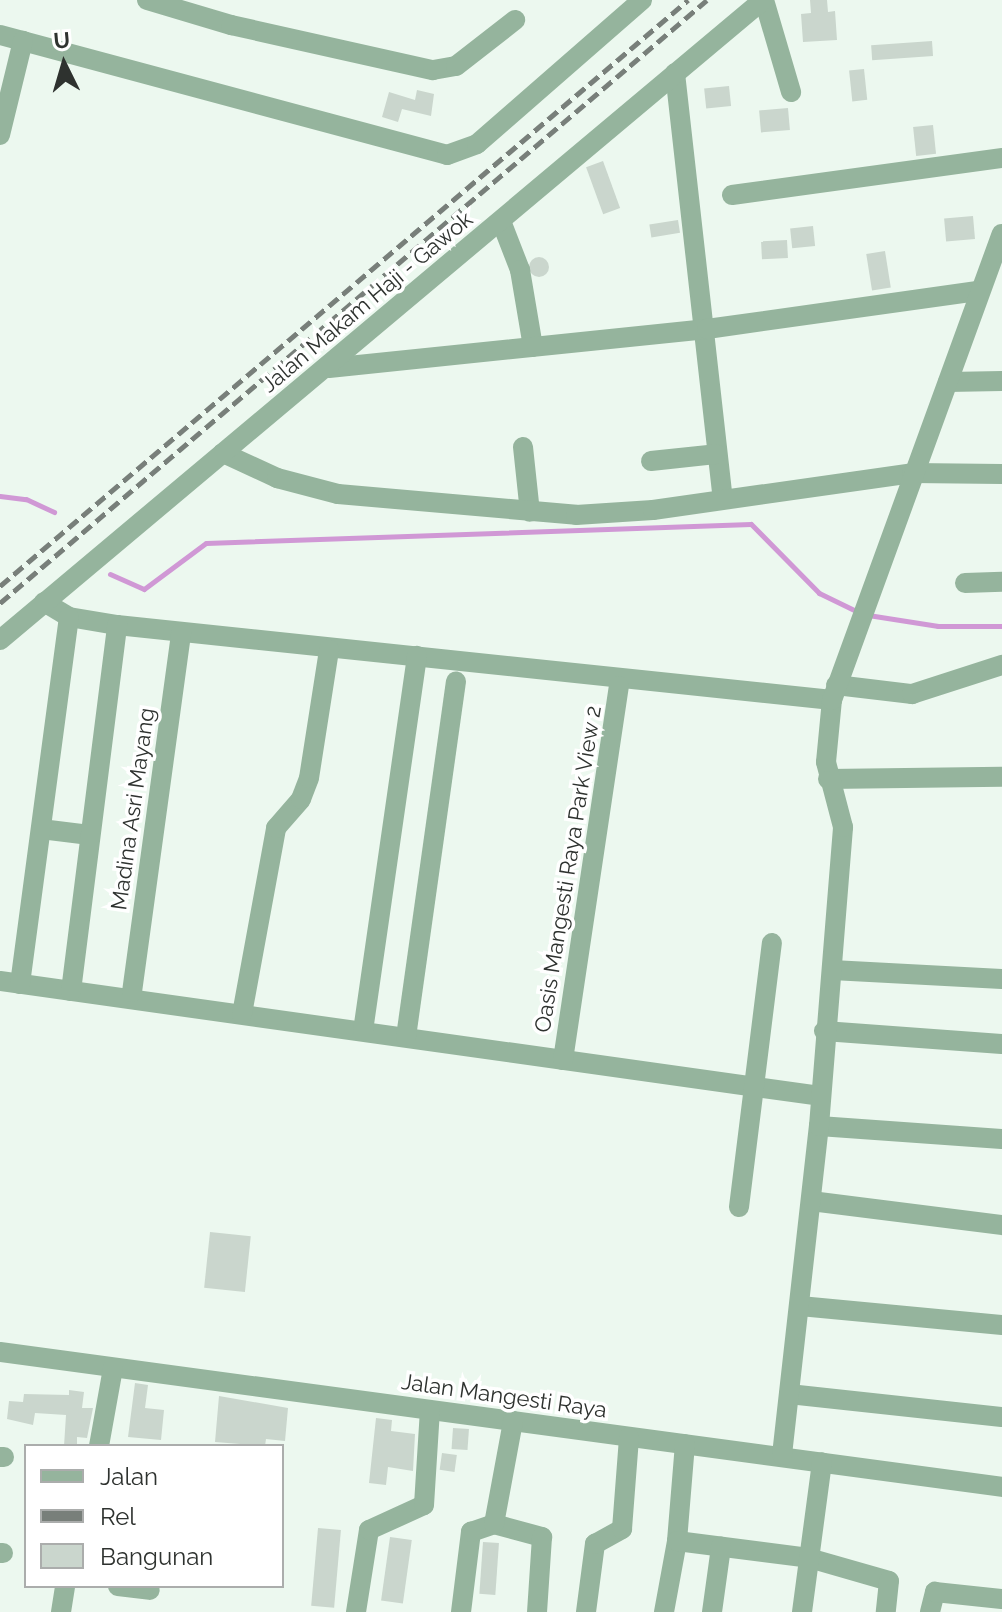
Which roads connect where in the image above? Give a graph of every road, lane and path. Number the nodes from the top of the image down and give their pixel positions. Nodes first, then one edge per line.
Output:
1 (147, 0) edge
2 (642, 0) edge
3 (764, 0) edge
4 (515, 20) dead end
5 (0, 35) edge
6 (23, 41) junction
7 (675, 73) junction
8 (791, 92) dead end
9 (0, 135) edge
10 (1002, 158) edge
11 (732, 195) dead end
12 (501, 221) junction
13 (1002, 234) edge
14 (977, 291) junction
15 (707, 329) junction
16 (533, 347) junction
17 (329, 368) junction
18 (1002, 381) edge
19 (948, 382) junction
20 (523, 447) dead end
21 (223, 453) junction
22 (716, 454) junction
23 (651, 461) dead end
24 (912, 473) junction
25 (1002, 474) edge
26 (723, 499) junction
27 (530, 512) junction
28 (1002, 582) edge
29 (965, 583) dead end
30 (44, 602) junction
31 (69, 617) junction
32 (117, 625) junction
33 (181, 632) junction
34 (0, 640) edge
35 (329, 650) dead end
36 (417, 656) junction
37 (1002, 665) edge
38 (456, 682) dead end
39 (619, 686) dead end
40 (834, 692) junction
41 (1002, 777) edge
42 (828, 779) junction
43 (41, 829) junction
44 (90, 835) junction
45 (772, 943) dead end
46 (832, 970) junction
47 (1002, 979) edge
48 (10, 982) edge
49 (71, 991) junction
50 (132, 992) dead end
51 (242, 1014) junction
52 (363, 1031) junction
53 (824, 1031) junction
54 (406, 1037) junction
55 (1002, 1044) edge
56 (563, 1060) junction
57 (754, 1087) junction
58 (820, 1096) junction
59 (819, 1126) junction
60 (1002, 1139) edge
61 (811, 1201) junction
62 (739, 1207) dead end
63 (1002, 1225) edge
64 (800, 1306) junction
65 (1002, 1325) edge
66 (0, 1352) edge
67 (113, 1368) junction
68 (789, 1394) junction
69 (430, 1410) junction
70 (1002, 1417) edge
71 (513, 1421) junction
72 (629, 1437) junction
73 (99, 1444) edge
74 (685, 1444) junction
75 (782, 1455) junction
76 (822, 1462) junction
77 (1002, 1487) edge
78 (494, 1524) junction
79 (677, 1541) junction
80 (721, 1547) junction
81 (809, 1558) junction
82 (65, 1588) edge
83 (134, 1588) edge
84 (150, 1590) dead end
85 (1002, 1599) edge
86 (61, 1612) edge
87 (356, 1612) edge
88 (461, 1612) edge
89 (537, 1612) edge
90 (586, 1612) edge
91 (664, 1612) edge
92 (712, 1612) edge
93 (802, 1612) edge
94 (886, 1612) edge
95 (930, 1612) edge

1 - 4 street
2 - 6 street
3 - 7 street, Jalan Makam Haji - Gawok
3 - 8 street
5 - 6 street
6 - 9 street
7 - 12 street, Jalan Makam Haji - Gawok
7 - 15 street
10 - 11 street
12 - 16 street
12 - 17 street, Jalan Makam Haji - Gawok
13 - 14 street
14 - 15 street
14 - 19 street
15 - 16 street
15 - 22 street
16 - 17 street
17 - 21 street, Jalan Makam Haji - Gawok
18 - 19 street
19 - 24 street
20 - 27 street
21 - 27 street
21 - 30 street, Jalan Makam Haji - Gawok
22 - 23 street
22 - 26 street
24 - 25 street
24 - 26 street
24 - 40 street
26 - 27 street
28 - 29 street
30 - 31 street
30 - 34 street, Jalan Makam Haji - Gawok
31 - 32 street
31 - 43 street
32 - 33 street
32 - 44 street
33 - 36 street
33 - 50 street, Madina Asri Mayang
35 - 51 street
36 - 40 street
36 - 52 street
37 - 40 street
38 - 54 street
39 - 56 street, Oasis Mangesti Raya Park View 2
40 - 42 street
41 - 42 street
42 - 46 street
43 - 44 street
43 - 48 street
44 - 49 street
45 - 57 street
46 - 47 street
46 - 53 street
48 - 49 street
49 - 51 street
51 - 52 street
52 - 54 street
53 - 55 street
53 - 58 street
54 - 56 street
56 - 57 street
57 - 58 street
57 - 62 street
58 - 59 street
59 - 60 street
59 - 61 street
61 - 63 street
61 - 64 street
64 - 65 street
64 - 68 street
66 - 67 street, Jalan Mangesti Raya
67 - 69 street, Jalan Mangesti Raya
67 - 73 street
68 - 70 street
68 - 75 street
69 - 71 street, Jalan Mangesti Raya
69 - 87 street
71 - 72 street, Jalan Mangesti Raya
71 - 78 street
72 - 74 street, Jalan Mangesti Raya
72 - 90 street
74 - 75 street, Jalan Mangesti Raya
74 - 79 street
75 - 76 street, Jalan Mangesti Raya
76 - 77 street, Jalan Mangesti Raya
76 - 81 street
78 - 88 street
78 - 89 street
79 - 80 street
79 - 91 street
80 - 81 street
80 - 92 street
81 - 93 street
81 - 94 street
82 - 86 street
83 - 84 street
85 - 95 street

